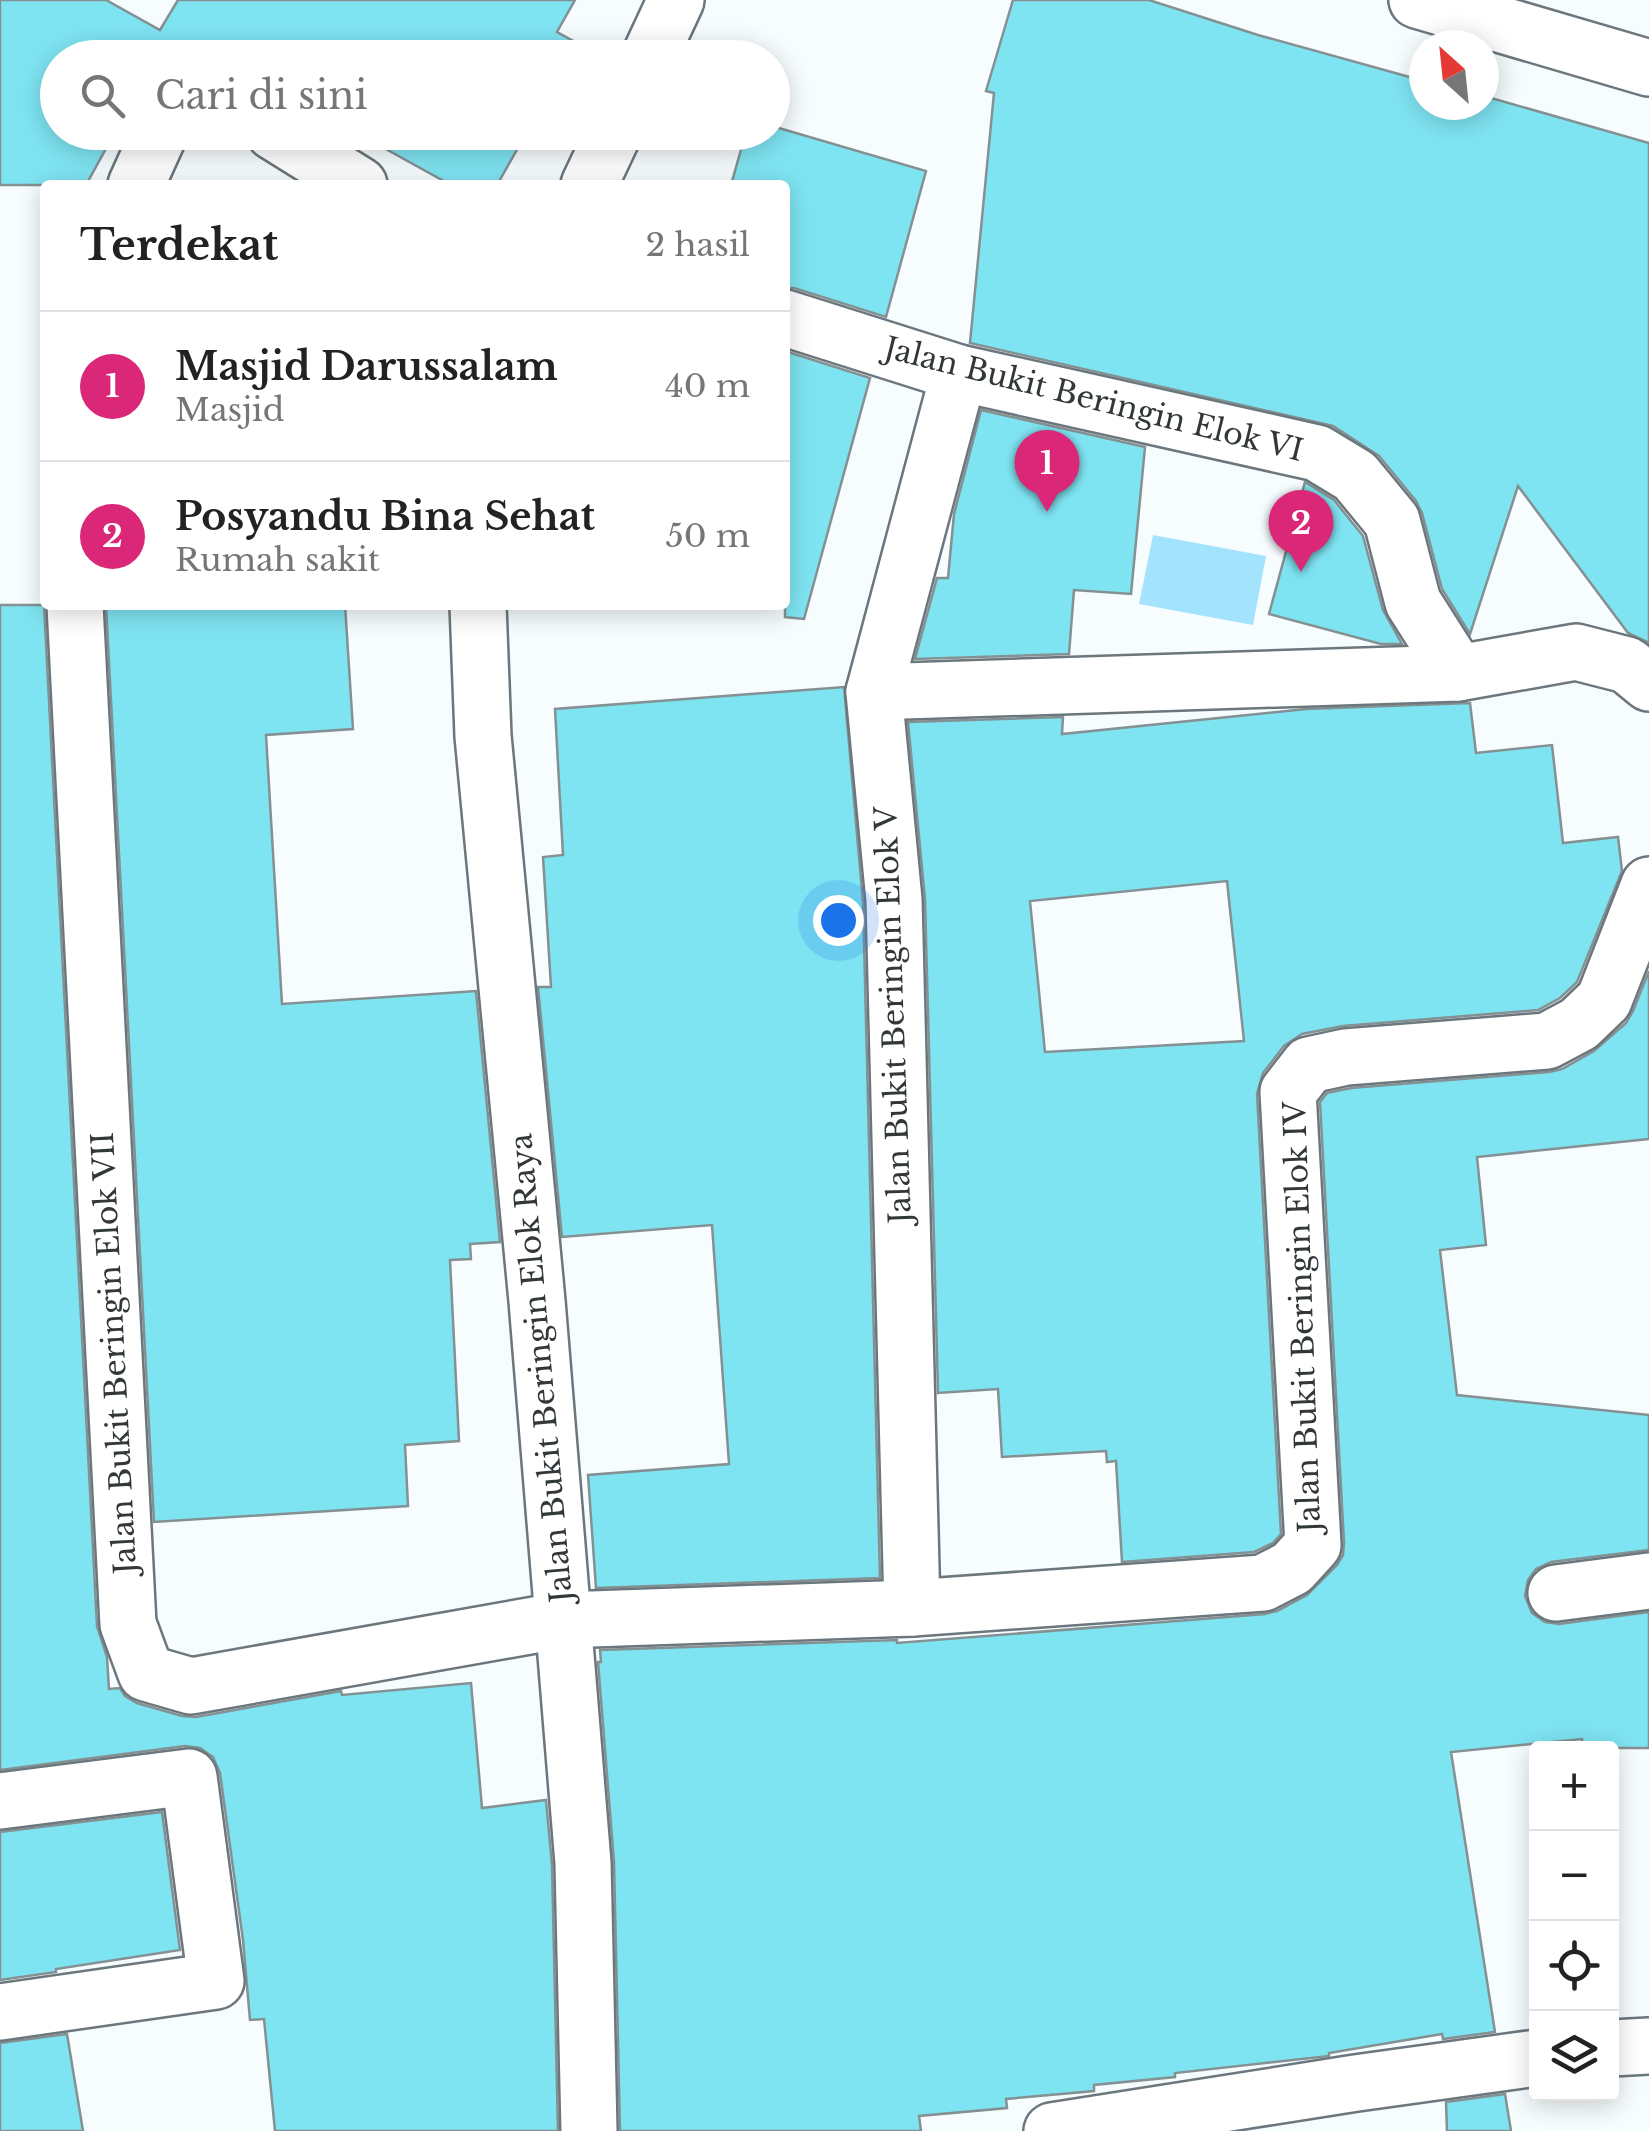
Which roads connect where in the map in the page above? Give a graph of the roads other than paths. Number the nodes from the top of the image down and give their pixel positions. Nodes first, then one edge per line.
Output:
1 (676, 0) edge
2 (1417, 0) edge
3 (657, 40) edge
4 (1649, 68) edge
5 (152, 150) edge
6 (303, 150) edge
7 (606, 150) edge
8 (138, 180) edge
9 (351, 180) edge
10 (591, 180) edge
11 (790, 320) edge
12 (960, 373) junction
13 (76, 610) edge
14 (478, 610) edge
15 (1458, 673) junction
16 (1649, 683) edge
17 (874, 692) junction
18 (1649, 885) edge
19 (1649, 1581) edge
20 (1556, 1593) dead end
21 (912, 1608) junction
22 (563, 1620) junction
23 (0, 1801) edge
24 (0, 2012) edge
25 (1649, 2046) edge
26 (1619, 2048) edge
27 (1529, 2059) edge
28 (589, 2131) edge
29 (1052, 2131) edge

1 - 3 street
2 - 4 street
5 - 8 street
6 - 9 street
7 - 10 street
11 - 12 street, Jalan Bukit Beringin Elok VI
12 - 15 street, Jalan Bukit Beringin Elok VI
12 - 17 street, Jalan Bukit Beringin Elok V
13 - 22 street, Jalan Bukit Beringin Elok VII
14 - 22 street, Jalan Bukit Beringin Elok Raya
15 - 16 street
15 - 17 street
17 - 21 street, Jalan Bukit Beringin Elok V
18 - 21 street, Jalan Bukit Beringin Elok IV
19 - 20 street
21 - 22 street, Jalan Bukit Beringin Elok IV
22 - 28 street, Jalan Bukit Beringin Elok Raya
23 - 24 street
25 - 26 street
27 - 29 street

